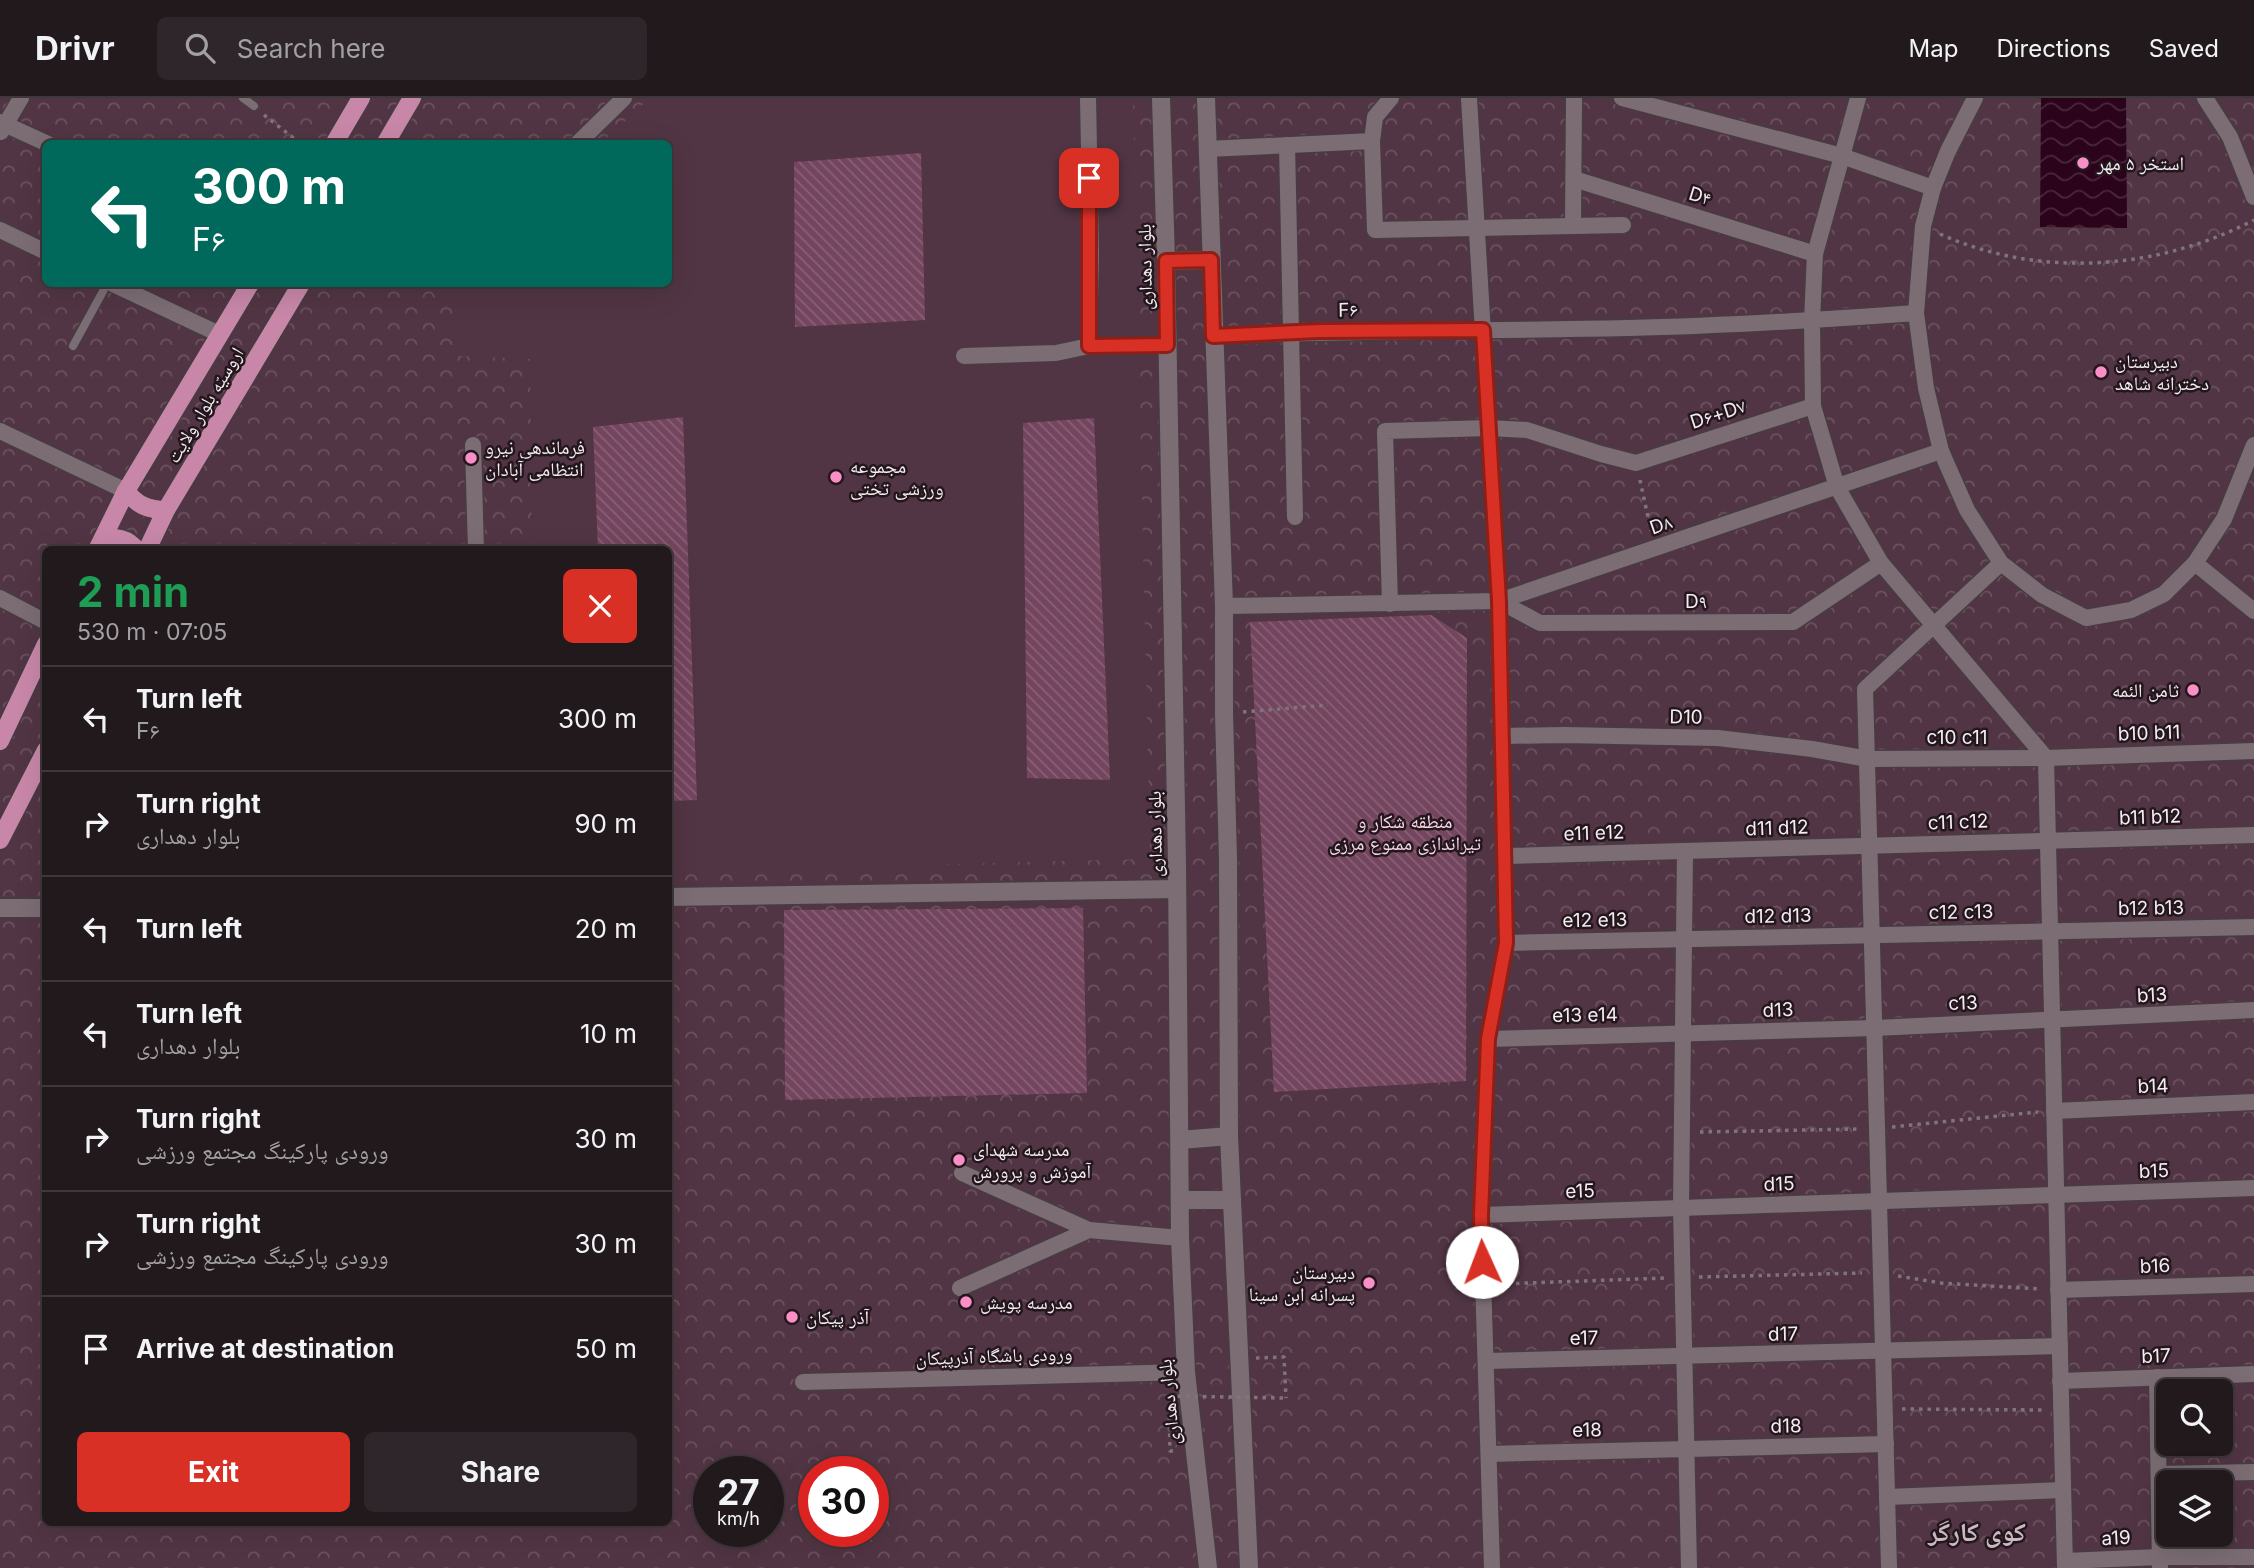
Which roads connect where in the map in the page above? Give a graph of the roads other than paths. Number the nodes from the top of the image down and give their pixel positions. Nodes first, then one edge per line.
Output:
1 (21, 98) edge
2 (243, 98) edge
3 (361, 98) edge
4 (412, 98) edge
5 (624, 98) edge
6 (1088, 98) edge
7 (1161, 98) edge
8 (1206, 98) edge
9 (1391, 98) edge
10 (1469, 98) edge
11 (1574, 98) edge
12 (1622, 98) edge
13 (1858, 98) edge
14 (1975, 98) edge
15 (2205, 98) edge
16 (254, 106) road end
17 (2, 126) edge
18 (336, 140) edge
19 (386, 140) edge
20 (581, 140) edge
21 (1372, 141) junction
22 (42, 142) edge
23 (1287, 145) junction
24 (1208, 149) junction
25 (1842, 156) junction
26 (2251, 177) edge
27 (1574, 179) junction
28 (1933, 188) junction
29 (2254, 197) edge
30 (1623, 225) dead end
31 (1573, 226) junction
32 (1477, 228) junction
33 (0, 230) edge
34 (42, 250) edge
35 (1815, 254) junction
36 (1211, 260) junction
37 (1166, 261) junction
38 (105, 287) edge
39 (119, 287) edge
40 (248, 287) edge
41 (299, 287) edge
42 (1916, 313) junction
43 (1812, 321) junction
44 (1483, 330) junction
45 (1291, 332) junction
46 (219, 334) junction
47 (1213, 336) junction
48 (1167, 345) junction
49 (73, 346) dead end
50 (1089, 346) junction
51 (964, 356) dead end
52 (1813, 406) junction
53 (1489, 428) junction
54 (0, 431) edge
55 (2254, 445) edge
56 (472, 446) dead end
57 (1941, 451) junction
58 (1837, 487) junction
59 (126, 491) junction
60 (166, 510) junction
61 (1296, 517) dead end
62 (100, 544) edge
63 (133, 546) edge
64 (149, 546) edge
65 (476, 546) edge
66 (1881, 563) junction
67 (2001, 563) junction
68 (2195, 563) junction
69 (0, 598) edge
70 (1499, 601) junction
71 (1390, 604) junction
72 (1224, 606) junction
73 (2254, 611) edge
74 (42, 620) edge
75 (1934, 625) junction
76 (42, 653) edge
77 (1502, 736) junction
78 (0, 741) edge
79 (2254, 751) edge
80 (42, 758) edge
81 (2046, 758) junction
82 (1868, 759) junction
83 (2254, 835) edge
84 (0, 840) edge
85 (2047, 841) junction
86 (1870, 846) junction
87 (1685, 851) junction
88 (1504, 856) junction
89 (1177, 889) junction
90 (672, 897) edge
91 (0, 908) edge
92 (42, 908) edge
93 (2254, 927) edge
94 (2050, 932) junction
95 (1872, 935) junction
96 (1684, 939) junction
97 (1506, 943) junction
98 (2254, 1010) edge
99 (2052, 1021) junction
100 (1875, 1028) junction
101 (1683, 1034) junction
102 (1488, 1039) junction
103 (2254, 1102) edge
104 (2054, 1111) junction
105 (1229, 1136) junction
106 (1180, 1140) junction
107 (962, 1173) dead end
108 (2254, 1188) edge
109 (2056, 1195) junction
110 (1180, 1200) junction
111 (1232, 1200) junction
112 (1880, 1201) junction
113 (1681, 1208) junction
114 (1481, 1215) junction
115 (1089, 1230) junction
116 (1180, 1238) junction
117 (2254, 1284) edge
118 (960, 1289) dead end
119 (2058, 1290) junction
120 (2060, 1346) junction
121 (1884, 1352) junction
122 (1684, 1357) junction
123 (1486, 1361) junction
124 (1186, 1372) junction
125 (2254, 1374) edge
126 (2157, 1377) junction
127 (2060, 1381) junction
128 (803, 1382) dead end
129 (1886, 1444) junction
130 (1686, 1449) junction
131 (1489, 1454) junction
132 (2159, 1470) edge
133 (2233, 1472) edge
134 (2254, 1472) edge
135 (2063, 1489) junction
136 (1887, 1497) junction
137 (2254, 1557) edge
138 (2160, 1562) edge
139 (2065, 1565) edge
140 (1208, 1568) edge
141 (1249, 1568) edge
142 (1492, 1568) edge
143 (1689, 1568) edge
144 (1889, 1568) edge

1 - 17 street
2 - 16 lane
3 - 18 main road
4 - 19 main road
5 - 20 street
6 - 50 street
7 - 37 main road, بلوار دهداری
8 - 24 main road
9 - 21 street
10 - 32 street
11 - 27 street
12 - 25 street
13 - 25 street
14 - 28 street
15 - 26 street
17 - 22 street
21 - 23 street
21 - 32 street
23 - 24 street
23 - 45 street
24 - 36 main road
25 - 28 street
25 - 35 street
26 - 29 street
27 - 31 street
27 - 35 street, D۴
28 - 42 street
30 - 31 street
31 - 32 street
32 - 44 street
33 - 34 street
35 - 43 street
36 - 37 main road
36 - 47 main road
37 - 48 main road, بلوار دهداری
38 - 49 lane
39 - 46 street
40 - 46 main road, اروسیّه بلوار ولایت
41 - 60 main road, اروسیّه بلوار ولایت
42 - 43 street, F۶
42 - 57 street
43 - 44 street, F۶
43 - 52 street
44 - 45 street, F۶
44 - 53 street
45 - 47 street, F۶
45 - 61 street
46 - 59 main road, اروسیّه بلوار ولایت
47 - 72 main road
48 - 50 street
48 - 89 main road, بلوار دهداری
50 - 51 street
52 - 53 street, D۶+D۷
52 - 58 street
53 - 70 street
53 - 71 street
54 - 59 street
55 - 68 street
56 - 65 street
57 - 58 street, D۸
57 - 67 street
58 - 66 street
58 - 70 street, D۸
59 - 60 main road
59 - 62 main road, اروسیّه بلوار ولایت
60 - 64 main road, اروسیّه بلوار ولایت
62 - 63 main road
66 - 70 street, D۹
66 - 75 street
67 - 68 street
67 - 75 street
68 - 73 street
69 - 74 street
70 - 71 street
70 - 77 street
71 - 72 street
72 - 105 main road
75 - 81 street
75 - 82 street
76 - 78 main road
77 - 82 street, D10
77 - 88 street
79 - 81 street, b10 b11
80 - 84 main road
81 - 82 street, c10 c11
81 - 85 street
82 - 86 street
83 - 85 street, b11 b12
85 - 86 street, c11 c12
85 - 94 street
86 - 87 street, d11 d12
86 - 95 street
87 - 88 street, e11 e12
87 - 96 street
88 - 97 street
89 - 90 main road
89 - 106 main road, بلوار دهداری
91 - 92 main road
93 - 94 street, b12 b13
94 - 95 street, c12 c13
94 - 99 street
95 - 96 street, d12 d13
95 - 100 street
96 - 97 street, e12 e13
96 - 101 street
97 - 102 street
98 - 99 street, b13
99 - 100 street, c13
99 - 104 street
100 - 101 street, d13
100 - 112 street
101 - 102 street, e13 e14
101 - 113 street
102 - 114 street
103 - 104 street, b14
104 - 109 street
105 - 106 main road
105 - 111 main road
106 - 110 main road, بلوار دهداری
107 - 115 street
108 - 109 street, b15
109 - 112 street, b15
109 - 119 street
110 - 111 main road
110 - 116 main road, بلوار دهداری
111 - 141 main road
112 - 113 street, d15
112 - 121 street
113 - 114 street, e15
113 - 122 street
114 - 123 street
115 - 116 street
115 - 118 street
116 - 124 main road, بلوار دهداری
117 - 119 street, b16
119 - 120 street
120 - 121 street, d17
120 - 127 street
121 - 122 street, d17
121 - 129 street
122 - 123 street, e17
122 - 130 street
123 - 131 street
124 - 128 street, ورودی باشگاه آذرپیکان
124 - 140 main road, بلوار دهداری
125 - 126 street, b17
126 - 127 street, b17
126 - 132 street
127 - 135 street
129 - 130 street, d18
129 - 136 street
130 - 131 street, e18
130 - 143 street
131 - 142 street
133 - 134 street
135 - 136 street
135 - 139 street
136 - 144 street
137 - 138 street, a19
138 - 139 street, a19

